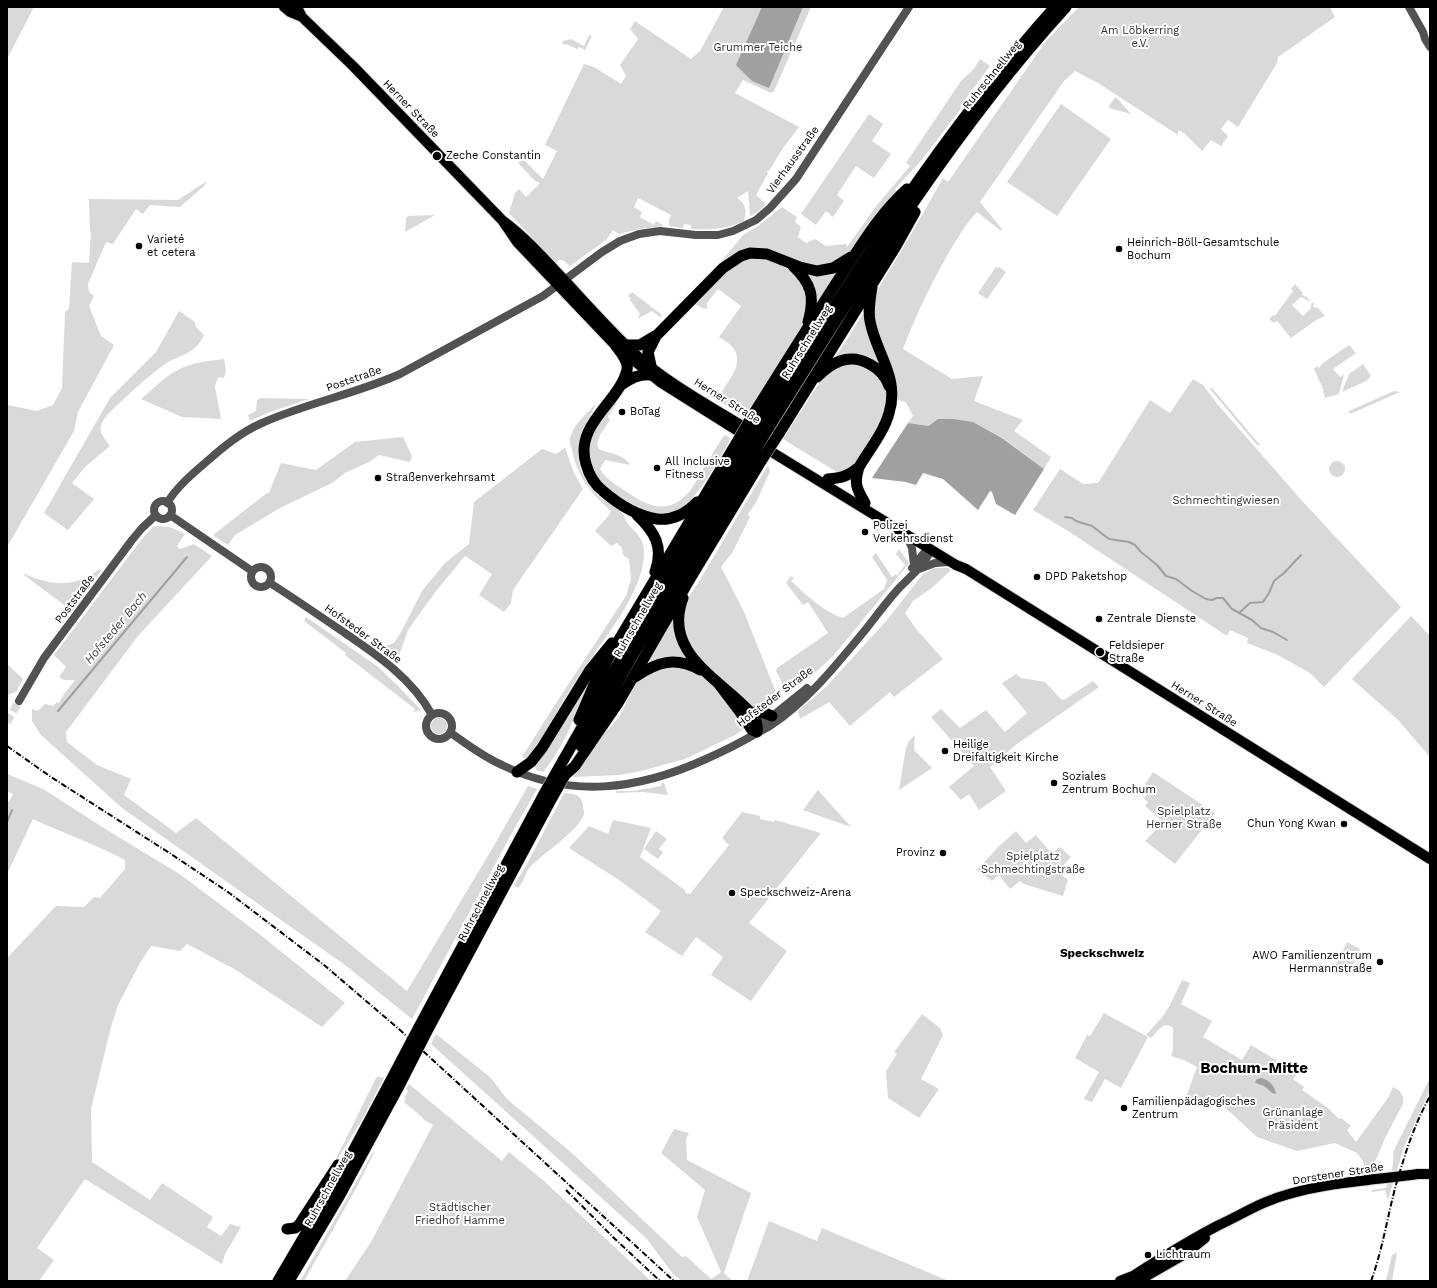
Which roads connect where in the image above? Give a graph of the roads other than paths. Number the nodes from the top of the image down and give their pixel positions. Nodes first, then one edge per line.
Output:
1 (284, 7) edge
2 (297, 7) edge
3 (909, 7) edge
4 (1055, 7) edge
5 (1066, 7) edge
6 (1409, 7) edge
7 (302, 17) junction
8 (1427, 34) edge
9 (1430, 47) edge
10 (932, 168) junction
11 (856, 253) junction
12 (791, 264) junction
13 (561, 282) junction
14 (873, 283) junction
15 (656, 336) junction
16 (802, 338) junction
17 (621, 345) junction
18 (651, 371) junction
19 (620, 386) junction
20 (808, 386) junction
21 (892, 394) junction
22 (760, 424) junction
23 (750, 450) junction
24 (859, 467) junction
25 (828, 479) junction
26 (713, 481) junction
27 (167, 503) junction
28 (865, 503) junction
29 (634, 512) junction
30 (156, 515) junction
31 (170, 515) junction
32 (906, 534) junction
33 (930, 547) junction
34 (950, 562) junction
35 (916, 568) junction
36 (966, 569) junction
37 (252, 571) junction
38 (691, 577) junction
39 (270, 583) junction
40 (650, 587) junction
41 (627, 626) junction
42 (709, 675) junction
43 (631, 680) junction
44 (718, 683) junction
45 (19, 701) tunnel mouth
46 (750, 712) junction
47 (432, 715) junction
48 (776, 716) junction
49 (756, 729) junction
50 (451, 733) junction
51 (561, 771) junction
52 (517, 772) junction
53 (1430, 860) edge
54 (394, 1085) junction
55 (376, 1110) junction
56 (1430, 1169) edge
57 (1418, 1174) junction
58 (1430, 1174) edge
59 (287, 1229) dead end
60 (1196, 1241) junction
61 (278, 1281) edge
62 (289, 1281) edge
63 (1120, 1281) edge
64 (1138, 1281) edge

1 - 7 main road, Herner Straße
2 - 7 main road, Herner Straße
3 - 13 street, Vierhausstraße
4 - 10 highway, Ruhrschnellweg
5 - 10 highway, Ruhrschnellweg
6 - 8 street
7 - 13 main road, Herner Straße
8 - 9 street
10 - 11 highway
10 - 14 highway
10 - 22 highway, Ruhrschnellweg
11 - 12 highway
11 - 16 highway
12 - 15 highway
12 - 16 highway
13 - 17 main road, Herner Straße
13 - 27 street, Poststraße
14 - 20 highway
14 - 21 highway
15 - 17 highway
15 - 18 highway
16 - 22 highway
17 - 18 main road, Herner Straße
17 - 19 highway
18 - 19 highway
18 - 25 main road, Herner Straße
18 - 32 main road, Herner Straße
19 - 29 highway
20 - 21 highway
20 - 23 highway, bridge
21 - 24 highway
22 - 23 highway, Ruhrschnellweg, bridge
22 - 23 highway, bridge
23 - 26 highway
23 - 38 highway
23 - 51 highway, Ruhrschnellweg
24 - 25 highway
24 - 28 highway
25 - 28 main road, Herner Straße
26 - 29 highway
26 - 40 highway
27 - 30 street
27 - 31 street
28 - 33 main road, Herner Straße
29 - 40 highway
30 - 31 street
30 - 45 street, Poststraße
31 - 37 street
32 - 33 main road, Herner Straße
32 - 35 street
33 - 34 main road, Herner Straße
33 - 35 street, Hofsteder Straße
33 - 36 main road, Herner Straße
34 - 35 street
34 - 36 main road, Herner Straße
35 - 48 street, Hofsteder Straße
36 - 53 main road, Herner Straße
37 - 39 street
37 - 39 street
38 - 42 highway
38 - 43 highway
39 - 47 street, Hofsteder Straße
40 - 41 highway
41 - 51 highway
41 - 52 highway
42 - 43 highway
42 - 44 highway
43 - 51 highway
44 - 46 highway
44 - 49 highway
46 - 48 highway
46 - 49 highway
47 - 50 street
47 - 50 street
48 - 49 street, Hofsteder Straße
49 - 52 street, Hofsteder Straße
50 - 52 street, Hofsteder Straße
51 - 54 highway, Ruhrschnellweg, bridge
54 - 55 highway, Ruhrschnellweg
54 - 62 highway, Ruhrschnellweg
55 - 59 highway
55 - 61 highway, Ruhrschnellweg
56 - 57 main road, Dorstener Straße
57 - 58 main road, Dorstener Straße
57 - 60 main road, Dorstener Straße
60 - 63 main road, Dorstener Straße
60 - 64 main road, Dorstener Straße

